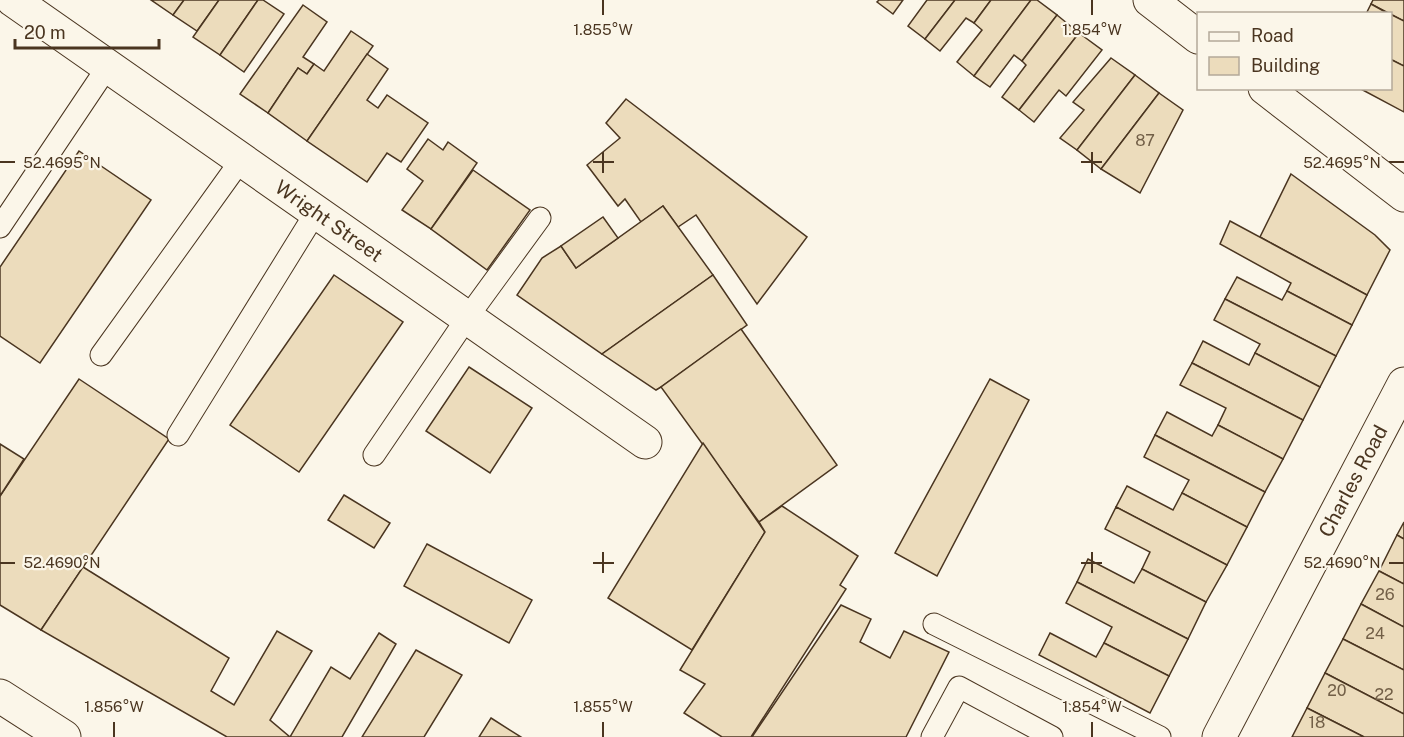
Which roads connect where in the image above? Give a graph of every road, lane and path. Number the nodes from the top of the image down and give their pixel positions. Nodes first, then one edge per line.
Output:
1 (13, 0) edge
2 (1150, 0) edge
3 (1197, 36) edge
4 (108, 66) junction
5 (1268, 90) edge
6 (241, 160) junction
7 (1404, 195) edge
8 (316, 212) junction
9 (540, 219) dead end
10 (0, 227) edge
11 (467, 318) junction
12 (101, 355) dead end
13 (1404, 384) edge
14 (178, 435) dead end
15 (645, 442) dead end
16 (374, 455) dead end
17 (934, 624) dead end
18 (0, 696) edge
19 (64, 737) edge
20 (932, 737) edge
21 (1052, 737) edge
22 (1160, 737) edge
23 (1219, 737) edge

1 - 4 street, Wright Street
2 - 3 street
4 - 6 street, Wright Street
4 - 10 lane
5 - 7 street
6 - 8 street, Wright Street
6 - 12 lane
8 - 11 street, Wright Street
8 - 14 lane
9 - 11 lane
11 - 15 street, Wright Street
11 - 16 lane
13 - 23 street, Charles Road
17 - 22 lane
18 - 19 street
20 - 21 lane

